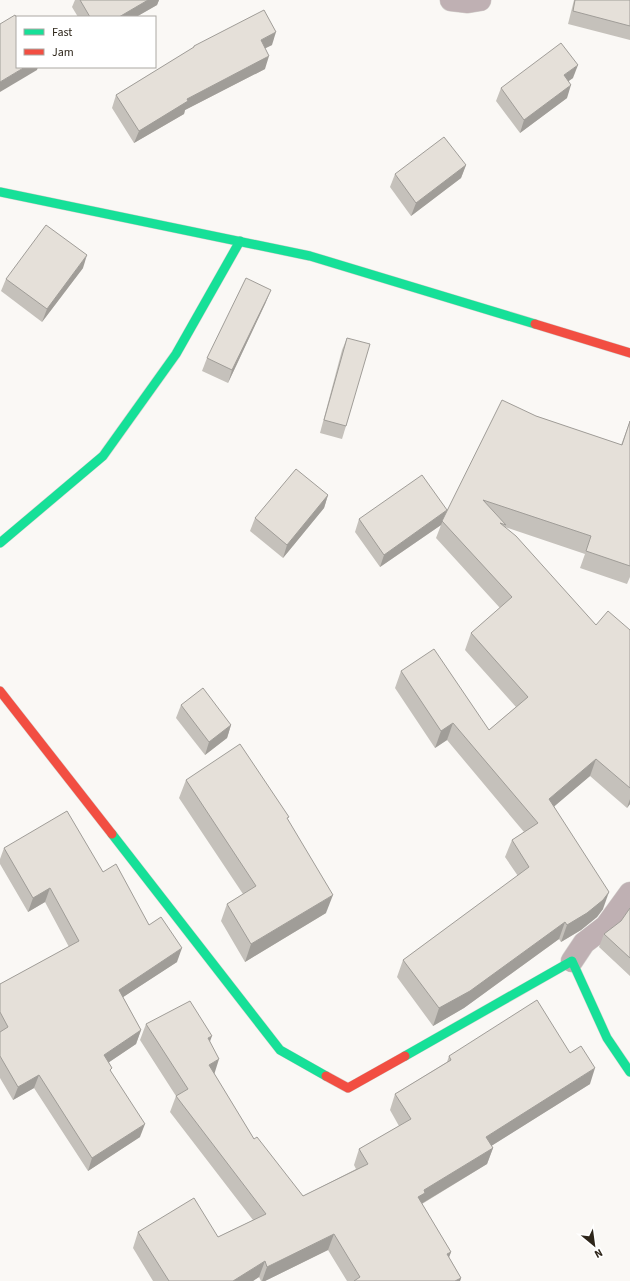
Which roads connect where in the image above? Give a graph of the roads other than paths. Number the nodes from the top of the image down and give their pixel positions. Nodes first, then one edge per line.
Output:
1 (451, 0) edge
2 (480, 0) edge
3 (0, 192) edge
4 (240, 241) junction
5 (630, 353) edge
6 (0, 543) edge
7 (0, 692) edge
8 (630, 893) edge
9 (572, 961) junction
10 (630, 1072) edge

1 - 2 street
3 - 4 street
4 - 5 street
4 - 6 street
7 - 9 street
8 - 9 street
9 - 10 street

